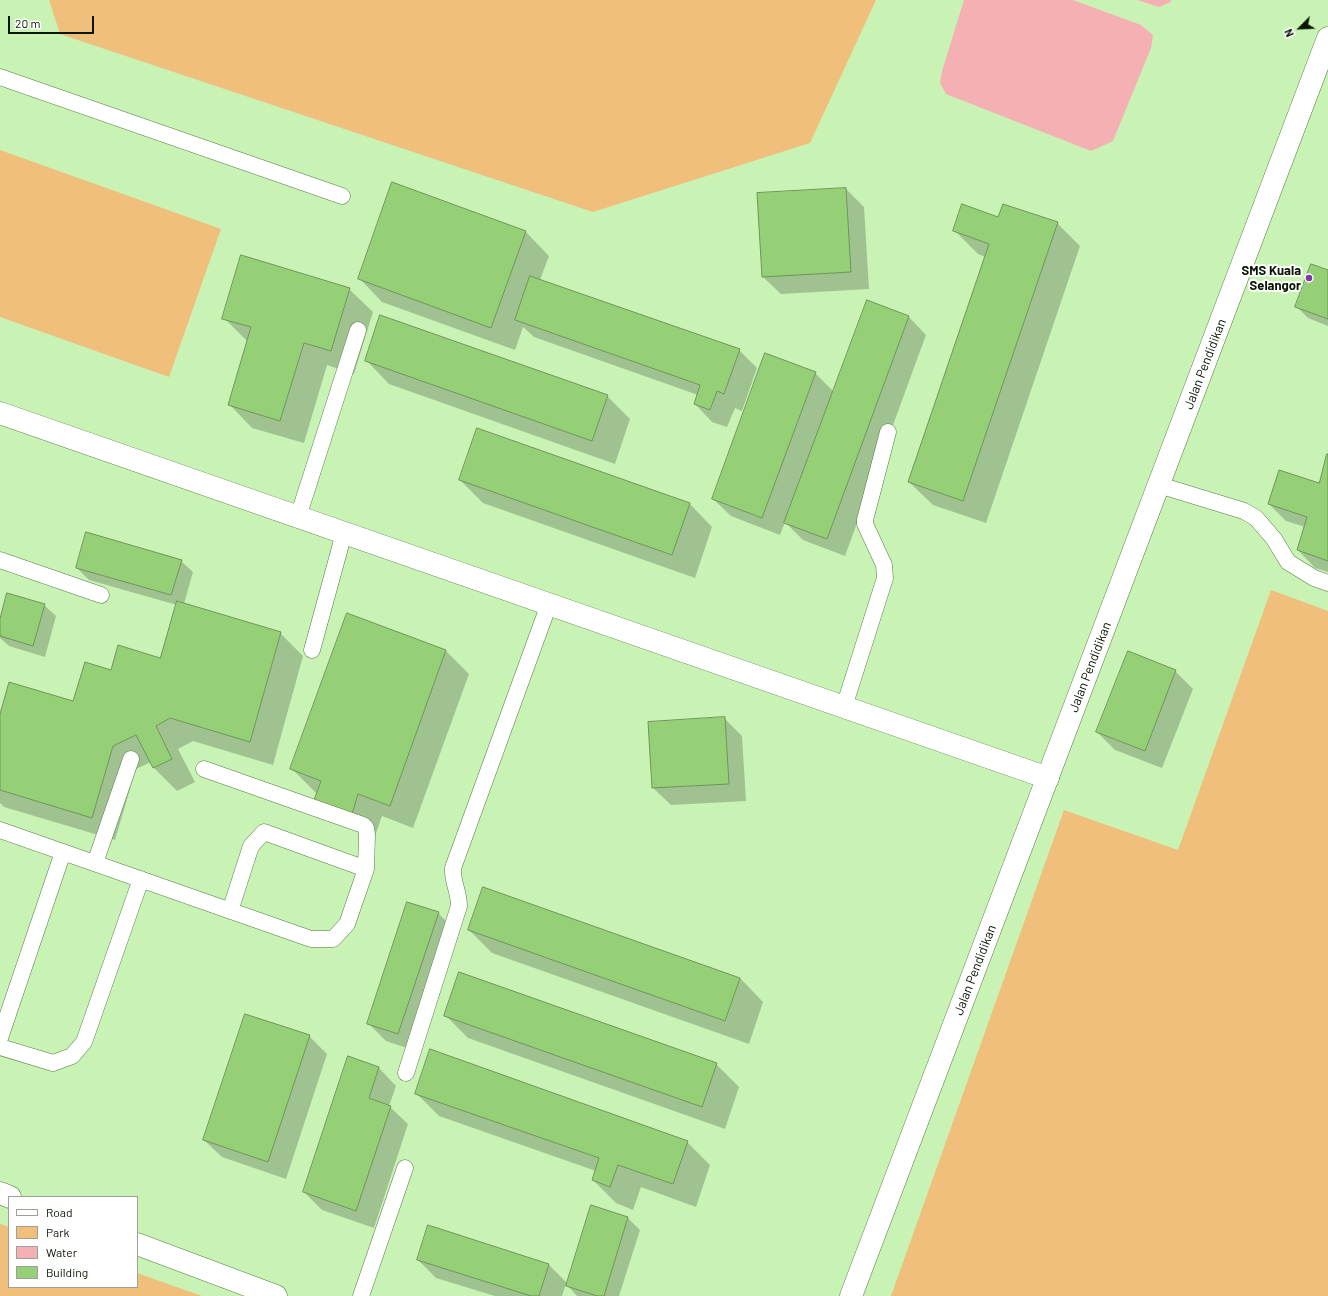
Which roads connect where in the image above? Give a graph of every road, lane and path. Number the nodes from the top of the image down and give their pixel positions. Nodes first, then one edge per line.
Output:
1 (1328, 38) edge
2 (0, 77) edge
3 (342, 196) dead end
4 (358, 330) dead end
5 (0, 413) edge
6 (888, 432) dead end
7 (1159, 485) junction
8 (298, 517) junction
9 (344, 533) junction
10 (0, 560) edge
11 (1328, 583) edge
12 (100, 595) dead end
13 (549, 604) junction
14 (312, 650) dead end
15 (844, 707) junction
16 (131, 759) dead end
17 (204, 769) dead end
18 (1048, 778) junction
19 (0, 830) edge
20 (63, 852) junction
21 (95, 864) junction
22 (366, 869) junction
23 (140, 879) junction
24 (230, 910) junction
25 (0, 1038) edge
26 (0, 1047) edge
27 (406, 1073) dead end
28 (405, 1168) dead end
29 (138, 1244) edge
30 (276, 1296) edge
31 (361, 1296) edge
32 (852, 1296) edge

1 - 7 street, Jalan Pendidikan
2 - 3 lane
4 - 8 lane
5 - 8 street
6 - 15 lane
7 - 11 lane
7 - 18 street, Jalan Pendidikan
8 - 9 street
9 - 13 street
9 - 14 lane
10 - 12 lane
13 - 15 street
13 - 27 lane
15 - 18 street
16 - 21 lane
17 - 22 lane
18 - 32 street, Jalan Pendidikan
19 - 20 lane
20 - 21 lane
20 - 25 lane
21 - 23 lane
22 - 24 lane
22 - 24 lane
23 - 24 lane
23 - 26 lane
28 - 31 lane
29 - 30 street

